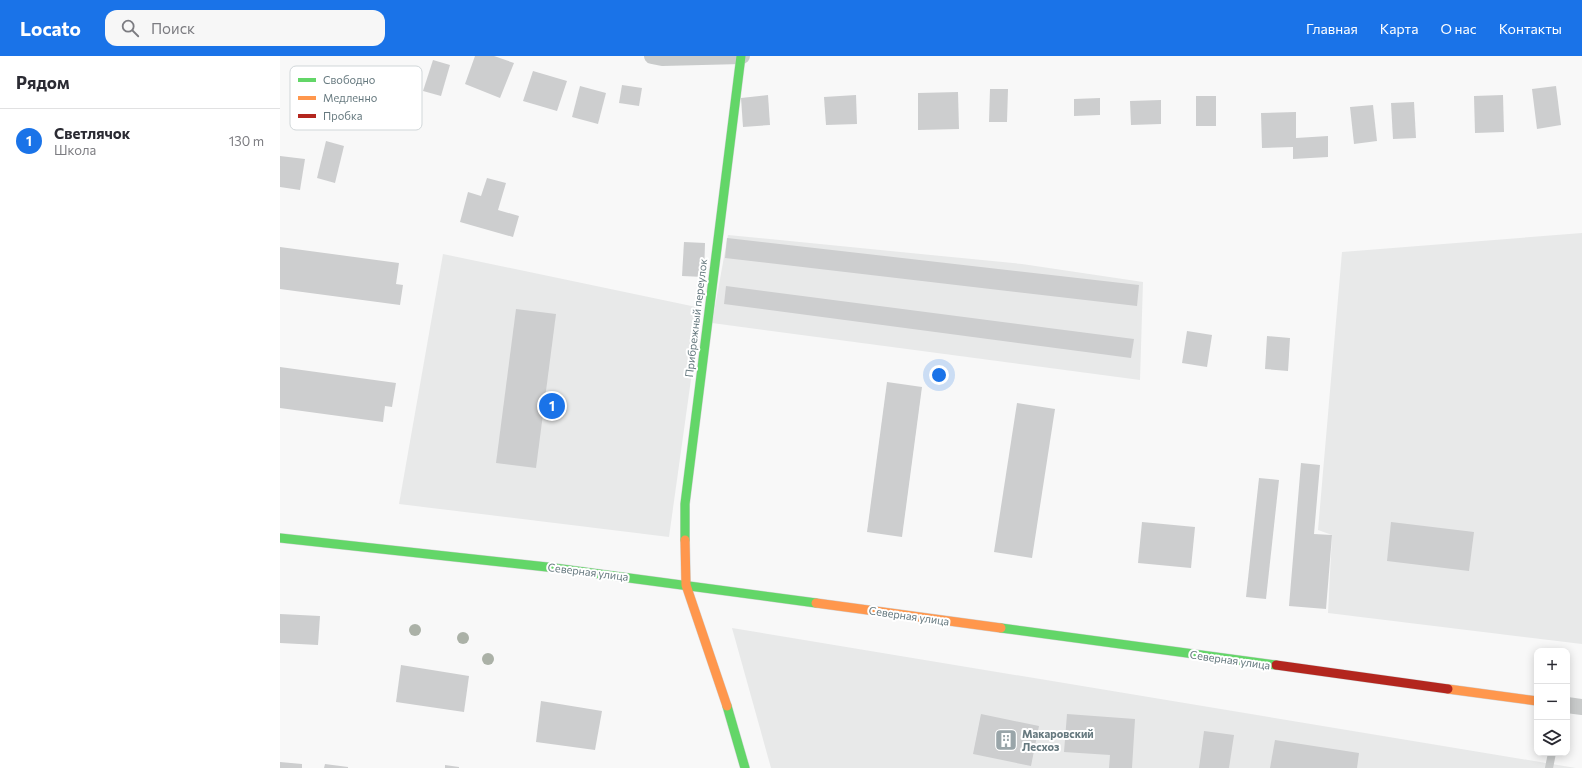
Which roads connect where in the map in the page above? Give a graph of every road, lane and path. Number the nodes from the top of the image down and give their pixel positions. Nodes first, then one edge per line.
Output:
1 (652, 56) edge
2 (741, 56) edge
3 (280, 538) edge
4 (686, 585) junction
5 (1534, 701) edge
6 (1570, 705) edge
7 (1582, 707) edge
8 (1551, 756) edge
9 (745, 768) edge
10 (1549, 768) edge

1 - 2 street
2 - 4 street, Прибрежный переулок
3 - 4 street, Северная улица
4 - 5 street, Северная улица
4 - 9 street, Прибрежный переулок
6 - 7 street
8 - 10 lane

